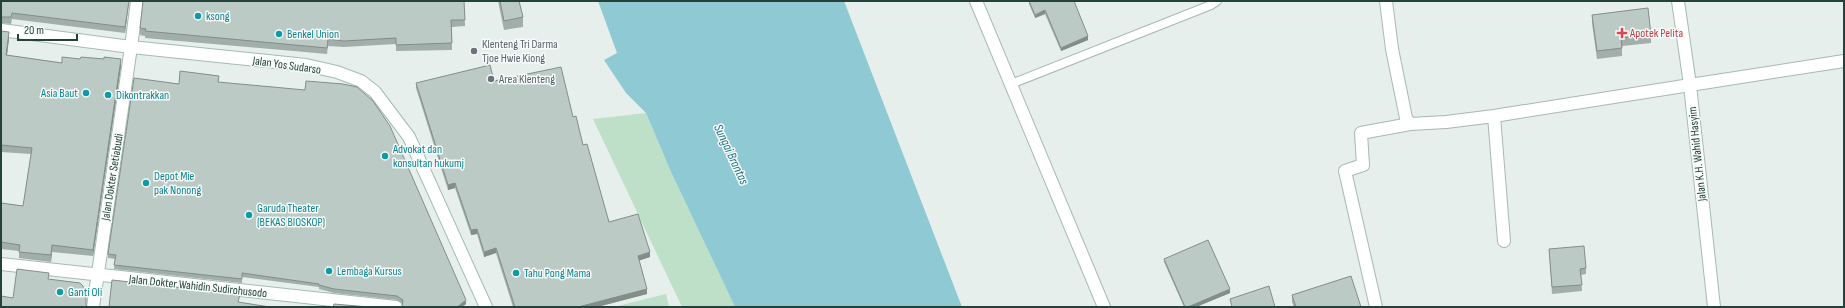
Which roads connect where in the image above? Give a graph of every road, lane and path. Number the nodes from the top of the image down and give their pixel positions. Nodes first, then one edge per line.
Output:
1 (137, 1) edge
2 (976, 1) edge
3 (1217, 1) edge
4 (1386, 1) edge
5 (1678, 1) edge
6 (1, 30) edge
7 (131, 47) junction
8 (1844, 61) edge
9 (1011, 84) junction
10 (1690, 85) junction
11 (1494, 116) junction
12 (1410, 124) junction
13 (1504, 241) dead end
14 (1, 264) edge
15 (97, 275) junction
16 (93, 307) edge
17 (396, 307) edge
18 (486, 307) edge
19 (1104, 307) edge
20 (1376, 307) edge
21 (1714, 307) edge

1 - 7 street, Jalan Dokter Setiabudi
2 - 9 street
3 - 9 lane
4 - 12 street
5 - 10 street, Jalan K.H. Wahid Hasyim
6 - 7 street, Jalan Yos Sudarso
7 - 15 street, Jalan Dokter Setiabudi
7 - 18 street, Jalan Yos Sudarso
8 - 10 street
9 - 19 street
10 - 11 street
10 - 21 street, Jalan K.H. Wahid Hasyim
11 - 12 street
11 - 13 street
12 - 20 street
14 - 15 street, Jalan Dokter Wahidin Sudirohusodo
15 - 16 street, Jalan Dokter Setiabudi
15 - 17 street, Jalan Dokter Wahidin Sudirohusodo

